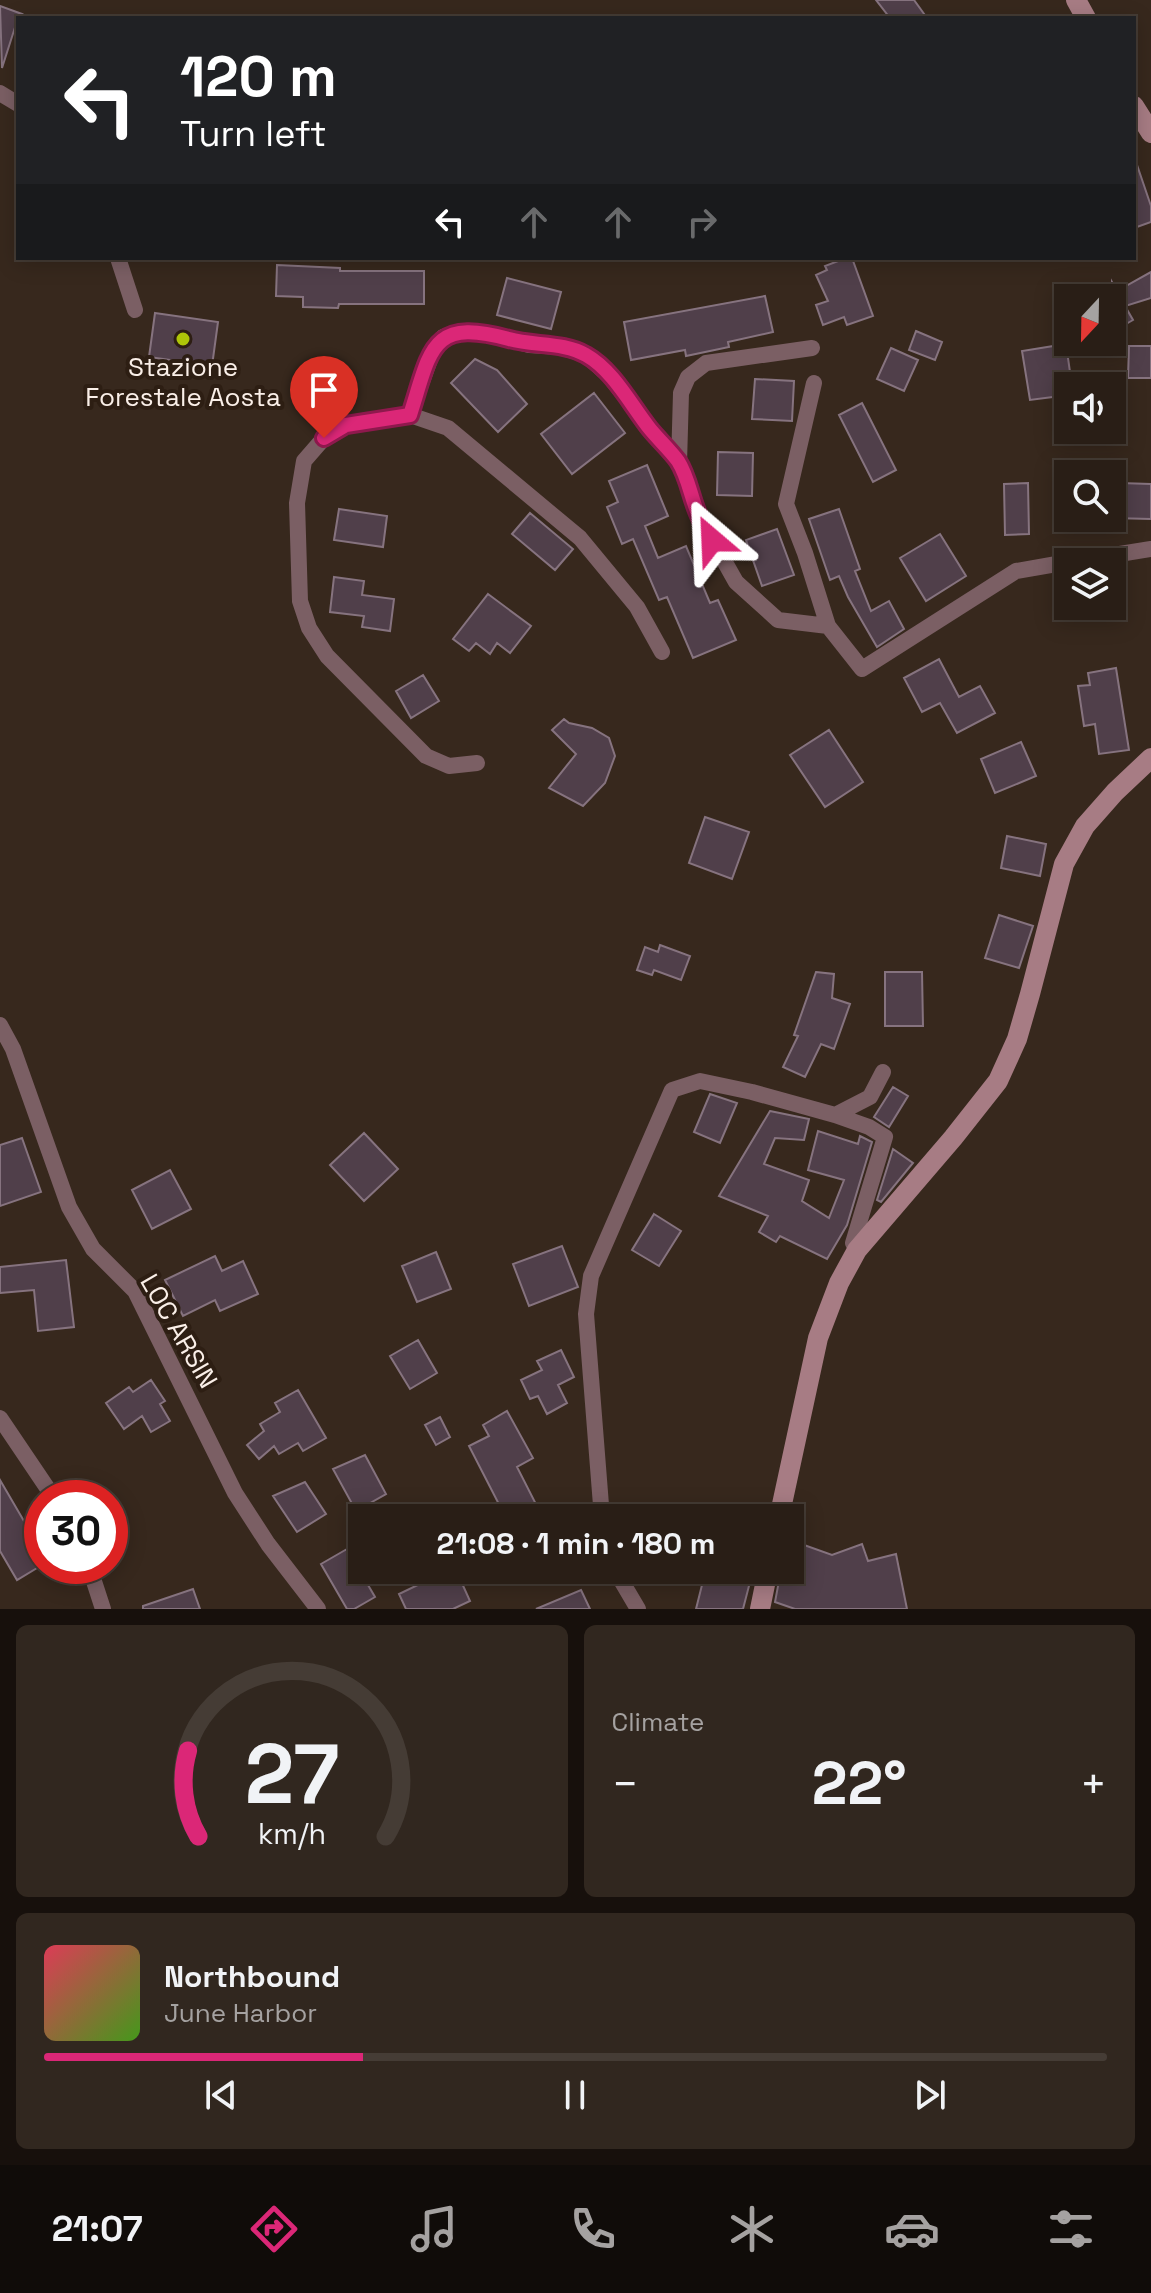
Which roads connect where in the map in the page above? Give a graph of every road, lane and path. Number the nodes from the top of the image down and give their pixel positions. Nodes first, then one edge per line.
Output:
1 (1136, 109) edge
2 (1151, 133) edge
3 (119, 260) edge
4 (135, 310) dead end
5 (812, 348) dead end
6 (814, 383) dead end
7 (410, 415) junction
8 (679, 463) junction
9 (1151, 549) edge
10 (1126, 553) edge
11 (1054, 565) edge
12 (828, 626) junction
13 (662, 652) dead end
14 (1151, 758) edge
15 (477, 763) dead end
16 (0, 1025) edge
17 (883, 1072) dead end
18 (835, 1115) junction
19 (857, 1250) junction
20 (0, 1418) edge
21 (42, 1480) edge
22 (601, 1504) edge
23 (782, 1504) edge
24 (95, 1584) edge
25 (623, 1584) edge
26 (765, 1584) edge
27 (103, 1609) edge
28 (318, 1609) edge
29 (638, 1609) edge
30 (760, 1609) edge

1 - 2 main road
3 - 4 street
5 - 8 street
6 - 12 street
7 - 8 street
7 - 13 street
7 - 15 street
8 - 12 street
9 - 10 street
11 - 12 street
14 - 19 main road
16 - 28 street, LOC ARSIN
17 - 18 street
18 - 19 street
18 - 22 street
19 - 23 main road
20 - 21 street
24 - 27 street
25 - 29 street
26 - 30 main road

